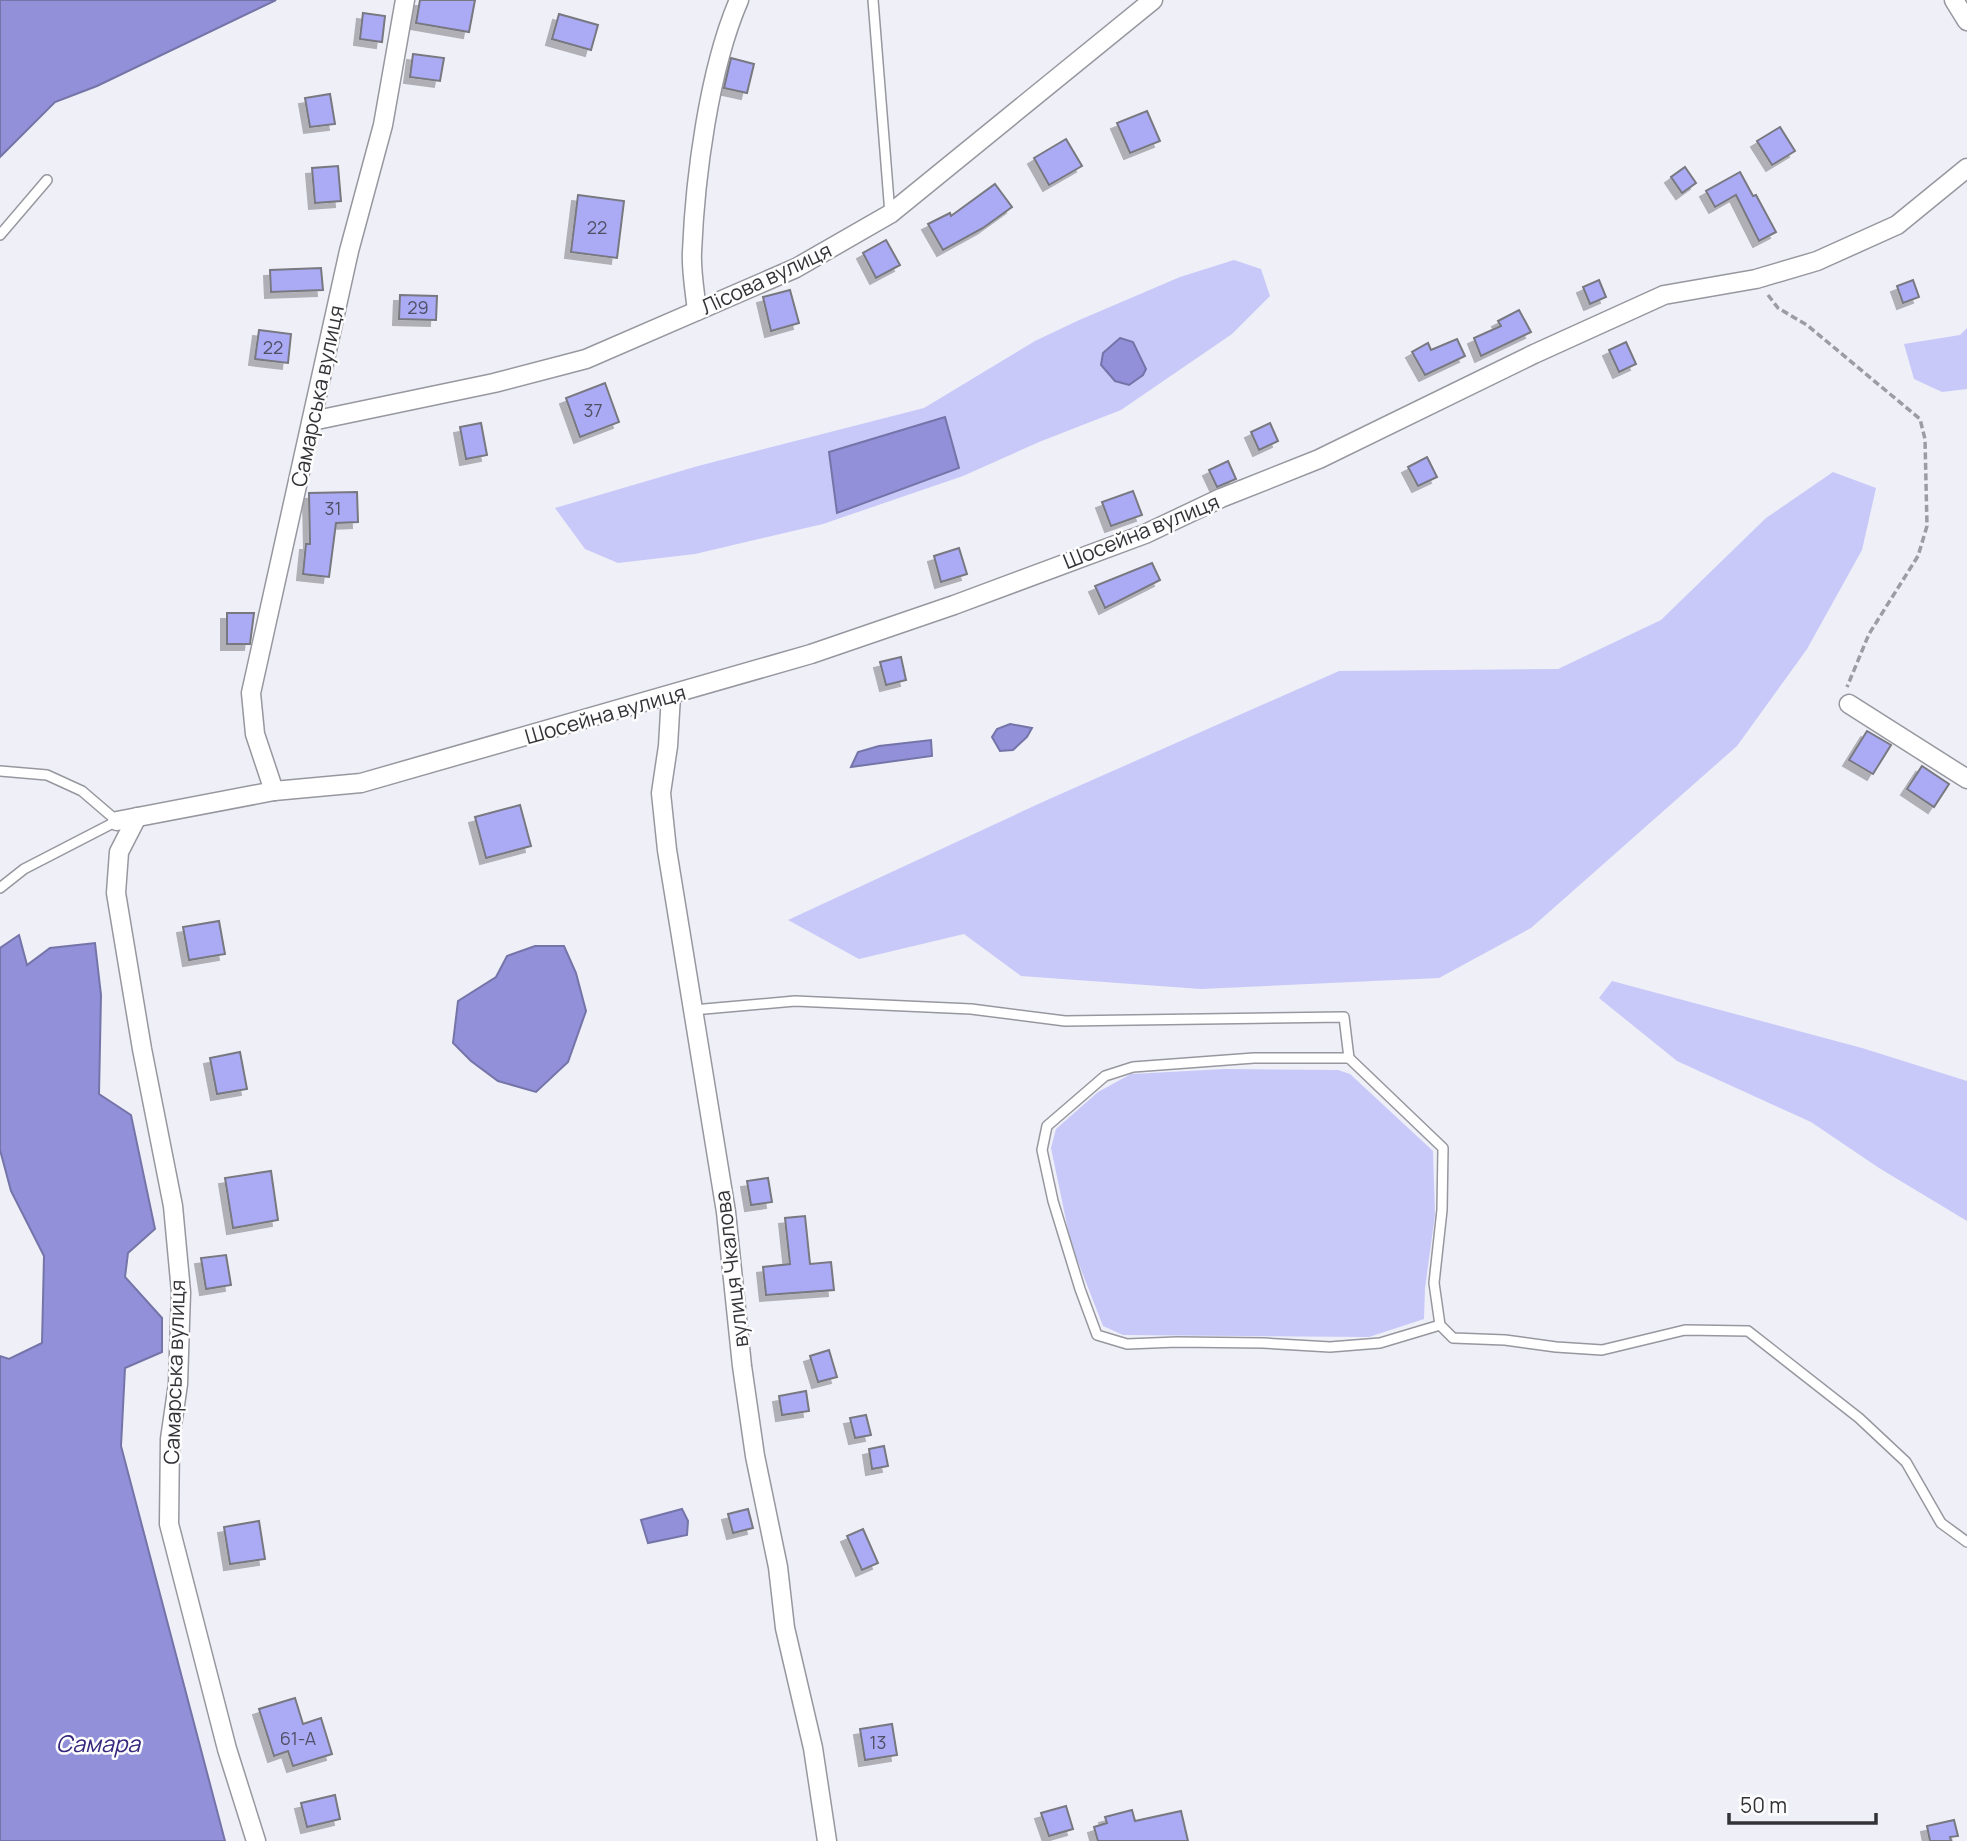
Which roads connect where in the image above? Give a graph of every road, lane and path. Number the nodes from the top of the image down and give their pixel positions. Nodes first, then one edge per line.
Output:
1 (405, 0) edge
2 (739, 0) edge
3 (873, 0) edge
4 (1153, 0) edge
5 (1954, 0) edge
6 (1967, 21) edge
7 (1967, 168) edge
8 (47, 180) dead end
9 (890, 214) junction
10 (0, 235) edge
11 (1756, 279) junction
12 (697, 311) junction
13 (312, 421) junction
14 (671, 695) junction
15 (1849, 704) joint
16 (0, 771) edge
17 (1967, 779) edge
18 (274, 791) junction
19 (137, 817) junction
20 (117, 821) junction
21 (0, 888) edge
22 (691, 1010) junction
23 (1349, 1058) junction
24 (1440, 1325) junction
25 (1967, 1542) edge
26 (256, 1841) edge
27 (827, 1841) edge

1 - 13 street, Самарська вулиця
2 - 12 street
3 - 9 lane
4 - 9 street, Лісова вулиця
5 - 6 street
7 - 11 street, Шосейна вулиця
8 - 10 lane
9 - 12 street, Лісова вулиця
11 - 14 street, Шосейна вулиця
11 - 15 path
12 - 13 street, Лісова вулиця
13 - 18 street, Самарська вулиця
14 - 18 street, Шосейна вулиця
14 - 22 street, вулиця Чкалова
15 - 17 street
16 - 20 lane
18 - 19 street, Шосейна вулиця
19 - 20 street, Шосейна вулиця
19 - 26 street, Самарська вулиця
20 - 21 lane
22 - 23 lane
22 - 27 street, вулиця Чкалова
23 - 24 lane
23 - 24 lane
24 - 25 lane

